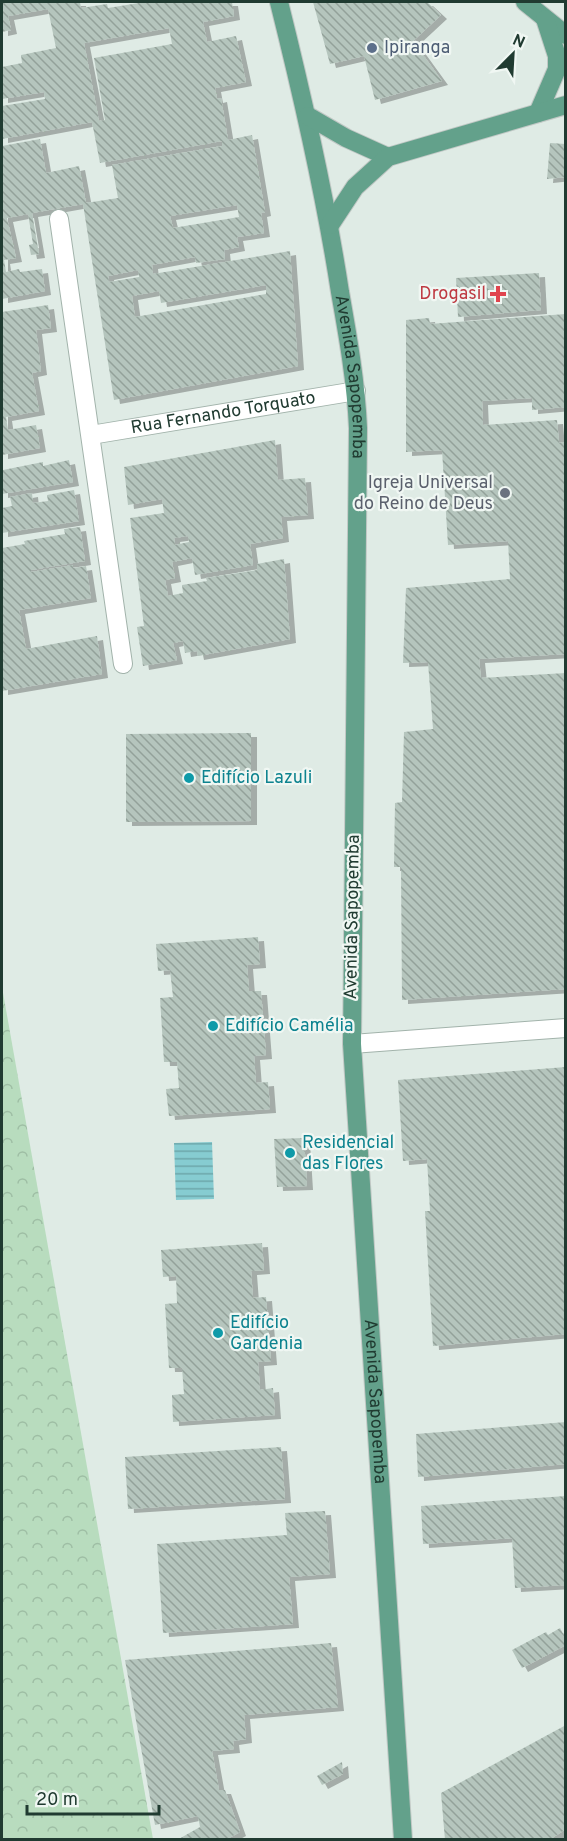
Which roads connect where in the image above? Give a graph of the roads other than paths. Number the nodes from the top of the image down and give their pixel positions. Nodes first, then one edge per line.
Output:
1 (279, 2) edge
2 (525, 2) edge
3 (546, 20) junction
4 (566, 35) edge
5 (566, 105) edge
6 (538, 113) junction
7 (308, 116) junction
8 (388, 158) junction
9 (59, 219) dead end
10 (330, 225) junction
11 (356, 391) junction
12 (91, 435) junction
13 (123, 664) dead end
14 (566, 1028) edge
15 (352, 1044) junction
16 (403, 1839) edge

1 - 7 main road, Avenida Sapopemba
2 - 3 main road
3 - 4 main road
3 - 6 main road
5 - 6 main road
6 - 8 main road
7 - 8 main road
7 - 10 main road, Avenida Sapopemba
8 - 10 main road
9 - 12 street
10 - 11 main road, Avenida Sapopemba
11 - 12 street, Rua Fernando Torquato
11 - 15 main road, Avenida Sapopemba
12 - 13 street
14 - 15 street
15 - 16 main road, Avenida Sapopemba

